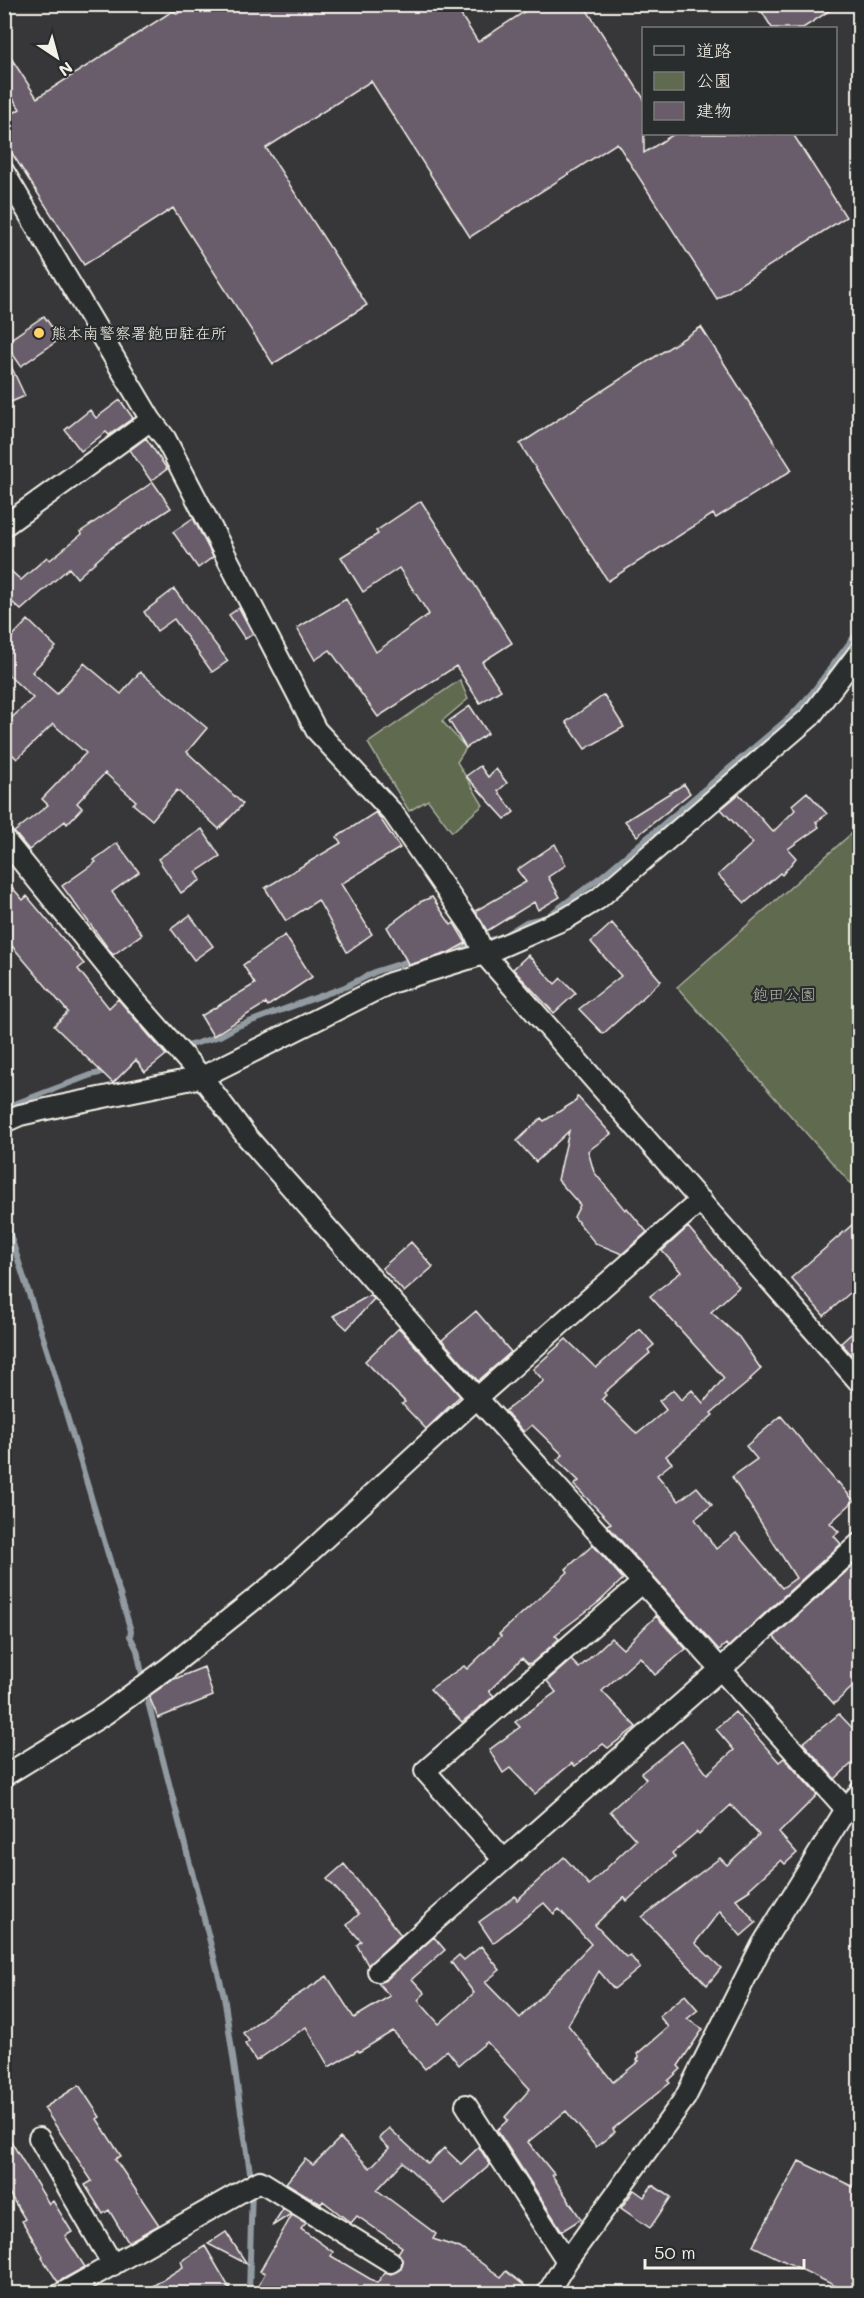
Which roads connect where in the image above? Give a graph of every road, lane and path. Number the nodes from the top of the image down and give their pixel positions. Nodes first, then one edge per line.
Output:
1 (4, 172) edge
2 (151, 420) junction
3 (4, 526) edge
4 (860, 651) edge
5 (4, 839) edge
6 (484, 954) junction
7 (202, 1077) junction
8 (4, 1122) edge
9 (700, 1200) junction
10 (860, 1383) edge
11 (477, 1398) junction
12 (860, 1543) edge
13 (643, 1582) junction
14 (721, 1669) junction
15 (4, 1776) edge
16 (860, 1792) edge
17 (846, 1809) junction
18 (504, 1860) junction
19 (378, 1971) dead end
20 (466, 2105) dead end
21 (39, 2138) dead end
22 (567, 2261) junction
23 (392, 2262) dead end
24 (113, 2265) junction
25 (61, 2294) edge
26 (547, 2294) edge

1 - 2 street
2 - 3 street
2 - 6 street
4 - 6 street
5 - 7 street
6 - 7 street
6 - 9 street
7 - 8 street
7 - 11 street
9 - 10 street
9 - 11 street
11 - 13 street
11 - 15 street
12 - 14 street
13 - 14 street
13 - 18 street
14 - 17 street
14 - 18 street
16 - 17 street
17 - 22 street
18 - 19 street
20 - 22 street
21 - 24 street
22 - 26 street
23 - 24 street
24 - 25 street

